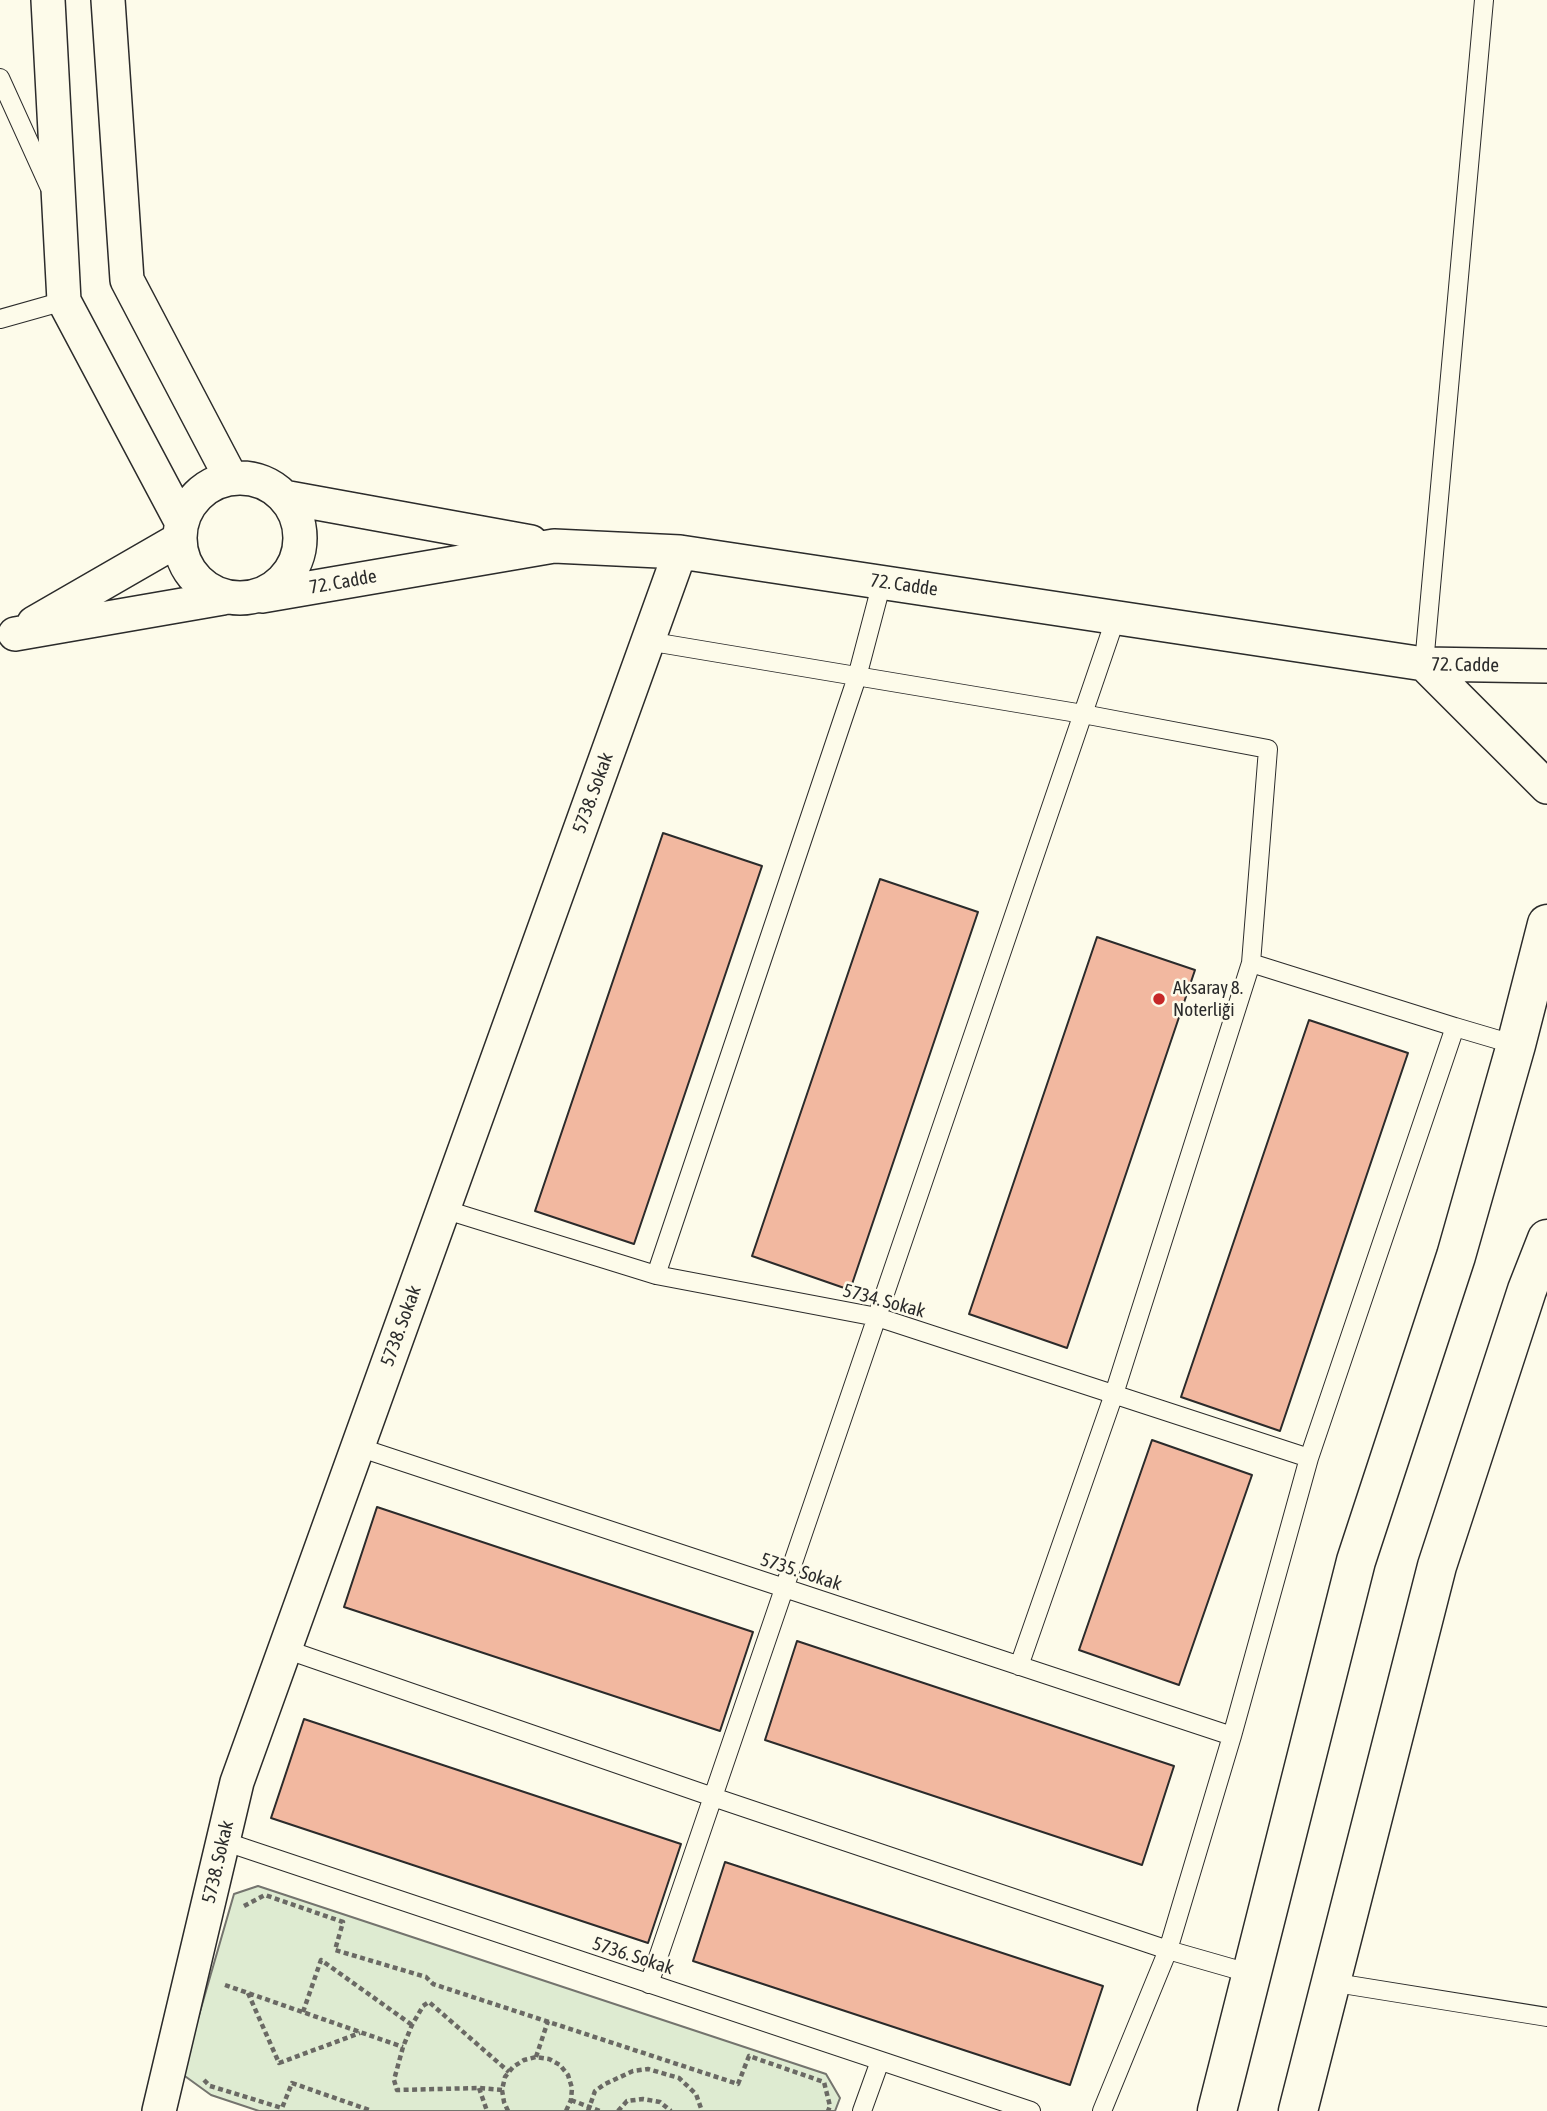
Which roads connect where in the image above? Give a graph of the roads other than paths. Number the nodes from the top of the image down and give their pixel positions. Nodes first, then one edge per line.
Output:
1 (48, 0) edge
2 (108, 0) edge
3 (1484, 0) edge
4 (0, 78) edge
5 (59, 207) junction
6 (64, 301) junction
7 (0, 319) edge
8 (231, 478) junction
9 (289, 498) junction
10 (180, 531) junction
11 (554, 546) junction
12 (680, 552) junction
13 (882, 582) junction
14 (262, 596) junction
15 (223, 598) junction
16 (1115, 617) junction
17 (8, 636) edge
18 (648, 641) junction
19 (1424, 664) junction
20 (1547, 666) edge
21 (857, 677) junction
22 (1083, 714) junction
23 (1547, 787) edge
24 (1547, 924) edge
25 (1251, 963) junction
26 (1455, 1027) junction
27 (1516, 1045) junction
28 (443, 1209) junction
29 (1547, 1239) edge
30 (656, 1275) junction
31 (877, 1317) junction
32 (1114, 1394) junction
33 (358, 1447) junction
34 (1309, 1458) junction
35 (784, 1588) junction
36 (285, 1648) junction
37 (1019, 1666) junction
38 (1232, 1736) junction
39 (713, 1797) junction
40 (223, 1841) junction
41 (1168, 1950) junction
42 (1252, 1974) junction
43 (1330, 1982) junction
44 (649, 1984) junction
45 (1547, 2017) edge
46 (880, 2061) junction
47 (159, 2111) edge
48 (862, 2111) edge
49 (1031, 2111) edge
50 (1102, 2111) edge
51 (1217, 2111) edge
52 (1298, 2111) edge

1 - 5 street
2 - 8 street
3 - 19 lane
4 - 5 lane
5 - 6 street
6 - 7 lane
6 - 10 street
8 - 9 street
8 - 10 street
9 - 11 street
9 - 14 street
10 - 15 street
10 - 17 street
11 - 12 street, 72. Cadde
11 - 14 street, 72. Cadde
12 - 13 street, 72. Cadde
12 - 18 street, 5738. Sokak
13 - 16 street, 72. Cadde
13 - 21 lane
14 - 15 street
15 - 17 street
16 - 19 street, 72. Cadde
16 - 22 lane
18 - 21 lane
18 - 28 street, 5738. Sokak
19 - 20 street, 72. Cadde
19 - 23 street
21 - 22 lane
21 - 30 lane
22 - 25 lane
22 - 31 lane
24 - 27 main road
25 - 26 lane
25 - 32 lane
26 - 27 lane
26 - 34 lane
27 - 42 main road
28 - 30 lane, 5734. Sokak
28 - 33 street, 5738. Sokak
29 - 43 main road
30 - 31 lane, 5734. Sokak
31 - 32 lane, 5734. Sokak
31 - 35 lane
32 - 34 lane, 5734. Sokak
32 - 37 lane
33 - 35 lane, 5735. Sokak
33 - 36 street, 5738. Sokak
34 - 38 lane
35 - 37 lane, 5735. Sokak
35 - 39 lane
36 - 39 lane
36 - 40 street, 5738. Sokak
37 - 38 lane, 5735. Sokak
38 - 41 lane
39 - 41 lane
39 - 44 lane
40 - 44 lane, 5736. Sokak
40 - 47 street, 5738. Sokak
41 - 42 lane
41 - 50 lane
42 - 51 main road
43 - 45 lane
43 - 52 main road
44 - 46 lane, 5736. Sokak
46 - 48 lane
46 - 49 lane, 5736. Sokak

